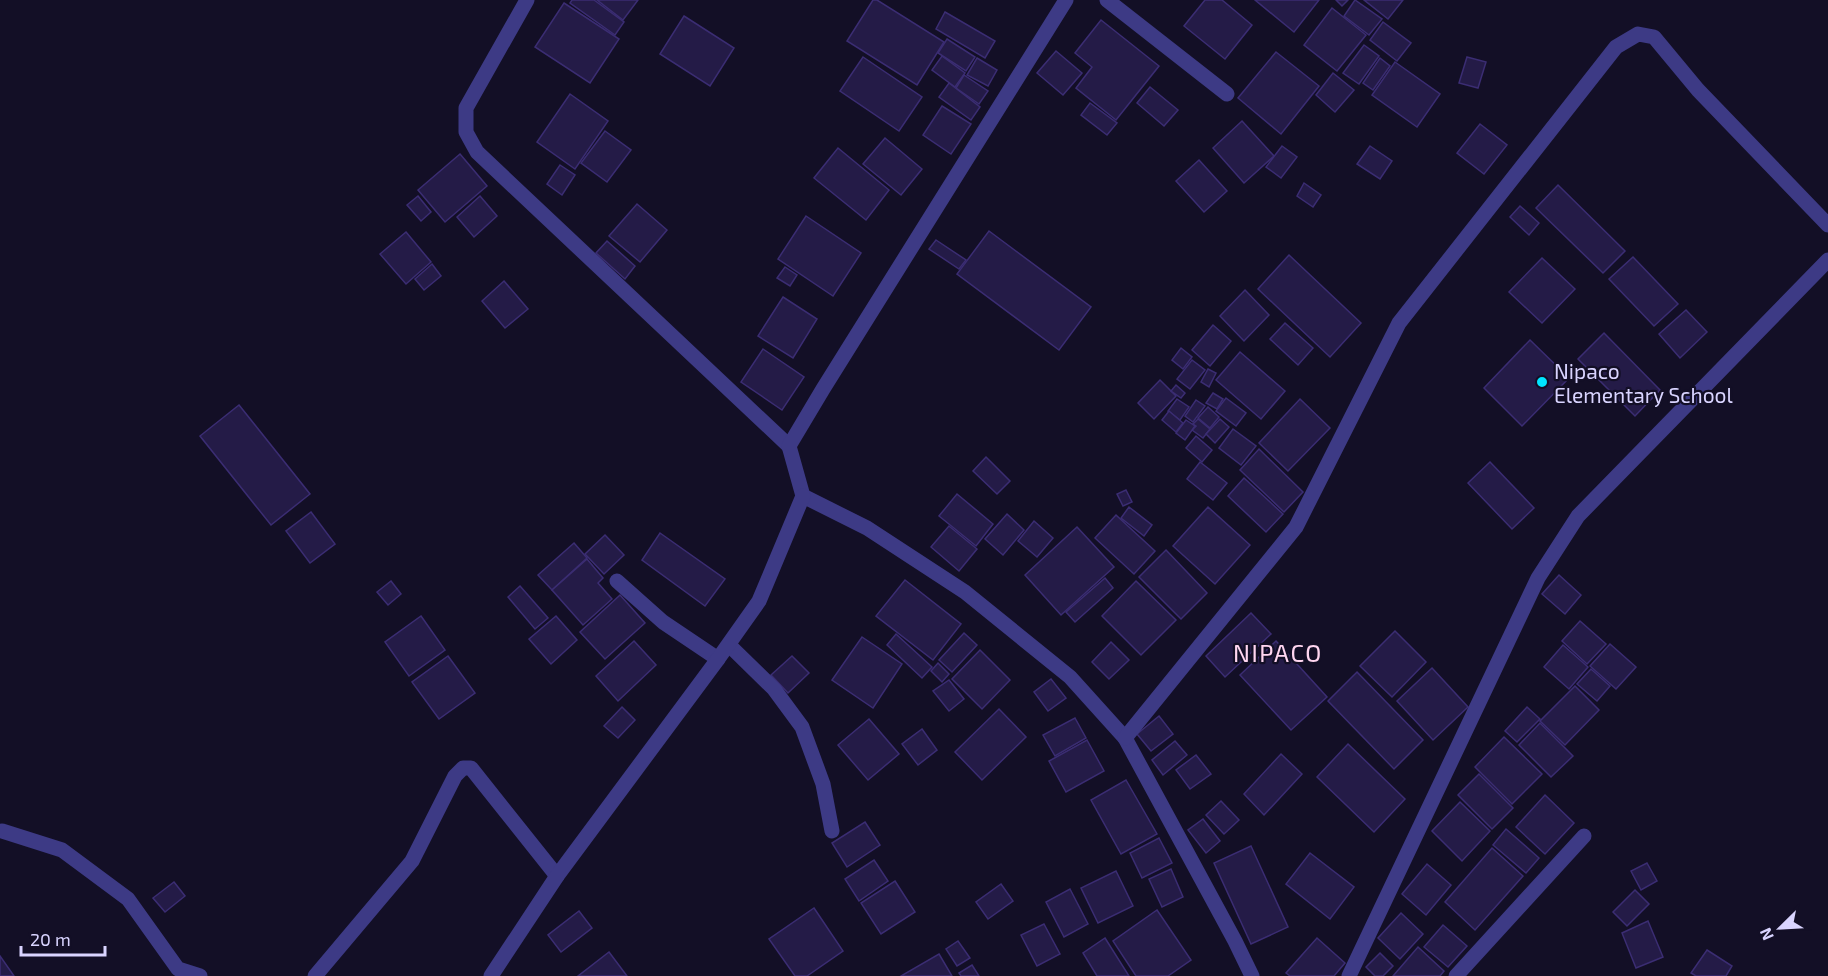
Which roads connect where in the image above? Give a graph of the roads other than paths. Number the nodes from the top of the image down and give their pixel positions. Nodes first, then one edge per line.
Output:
1 (527, 0) edge
2 (1066, 0) edge
3 (1107, 0) edge
4 (1227, 94) dead end
5 (1828, 225) edge
6 (1828, 260) edge
7 (789, 446) junction
8 (803, 496) junction
9 (617, 581) dead end
10 (729, 645) junction
11 (718, 660) junction
12 (1125, 738) junction
13 (2, 831) dead end
14 (832, 831) dead end
15 (1584, 836) dead end
16 (557, 876) junction
17 (200, 976) edge
18 (315, 976) edge
19 (491, 976) edge
20 (1252, 976) edge
21 (1349, 976) edge
22 (1456, 976) edge

1 - 7 street
2 - 7 street
3 - 4 street
5 - 12 street
6 - 21 street
7 - 8 street
8 - 10 street
8 - 12 street
9 - 11 street
10 - 11 street
10 - 14 street
11 - 16 street
12 - 20 street
13 - 17 street
15 - 22 street
16 - 18 street
16 - 19 street

